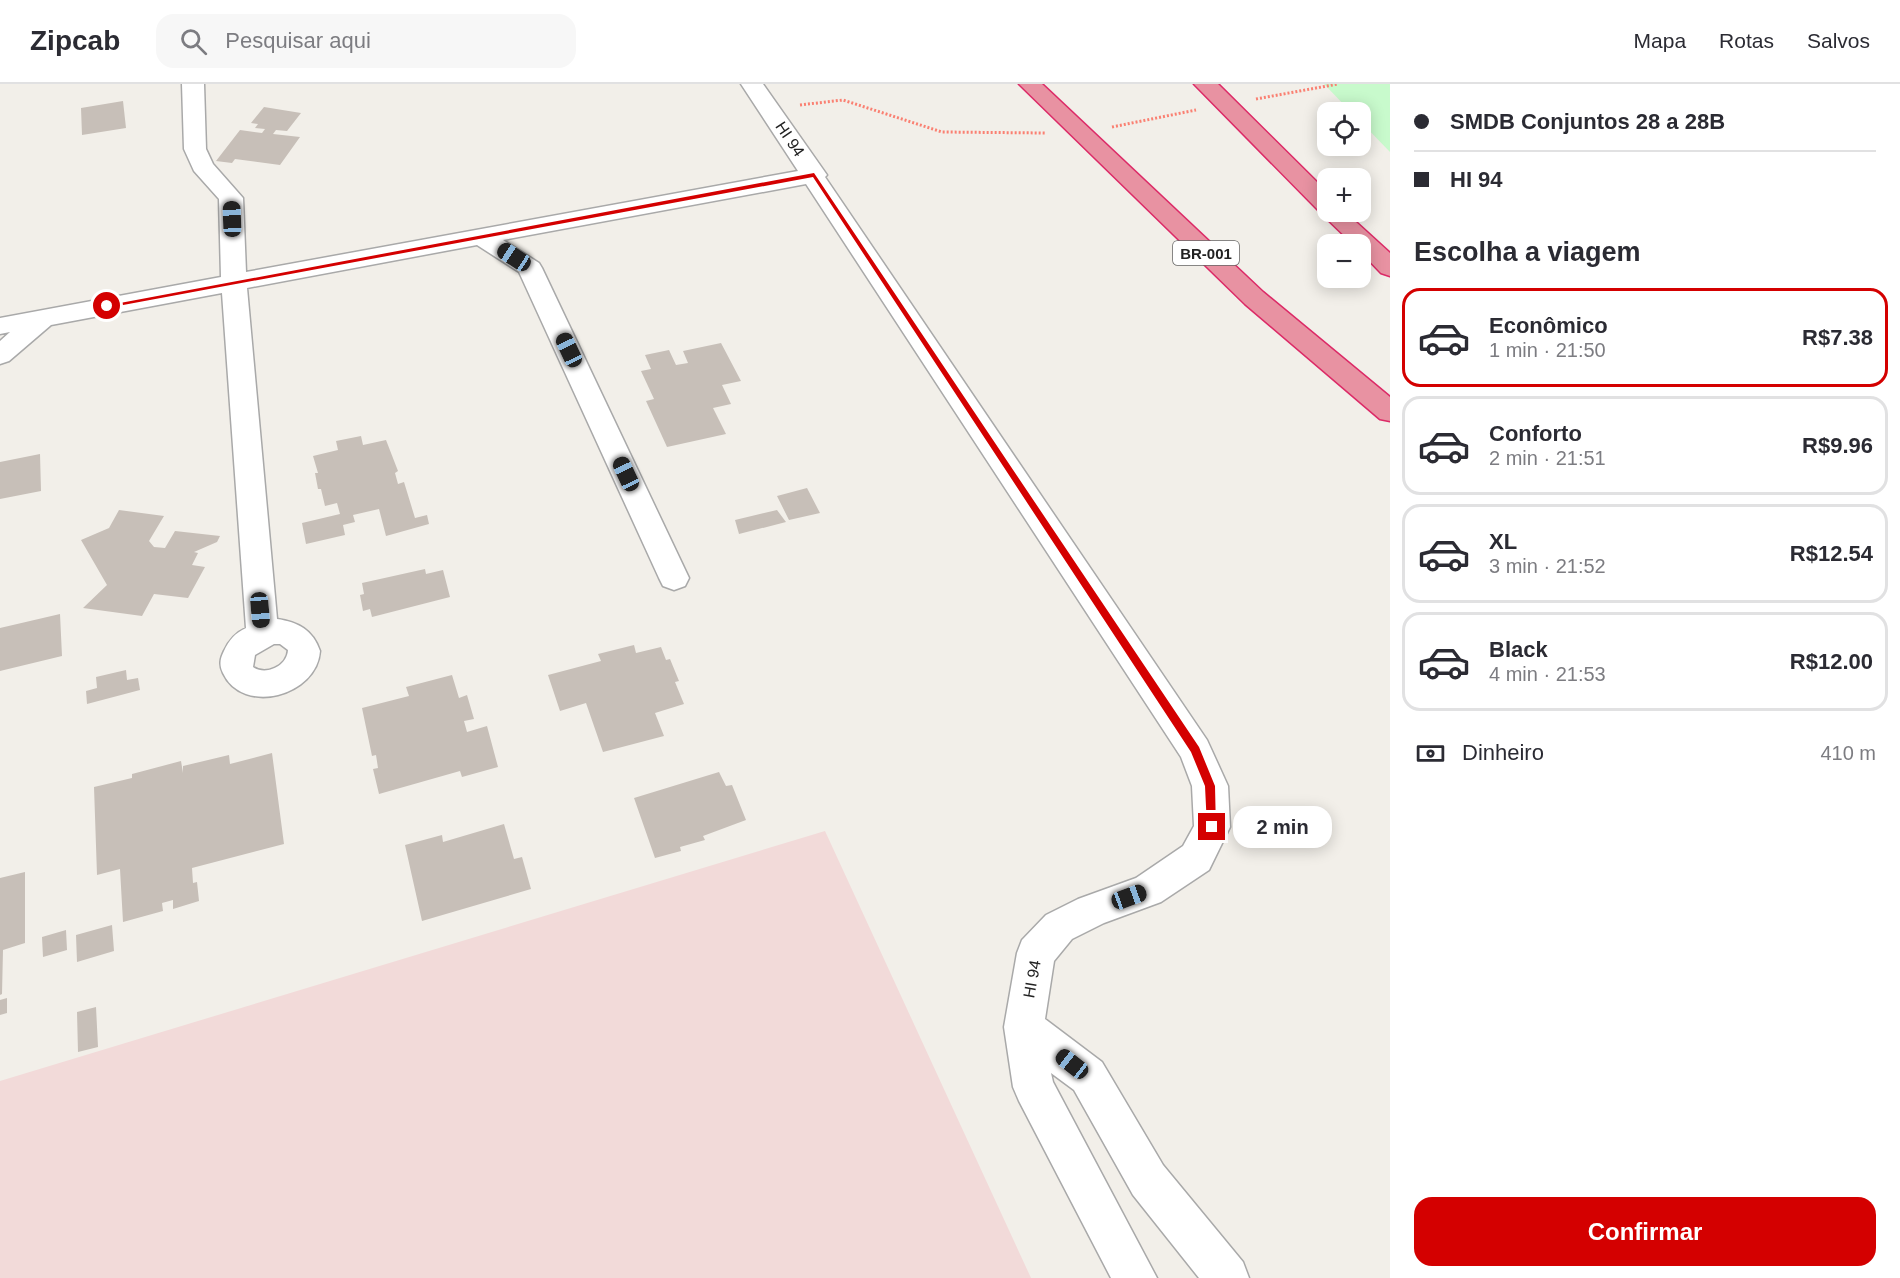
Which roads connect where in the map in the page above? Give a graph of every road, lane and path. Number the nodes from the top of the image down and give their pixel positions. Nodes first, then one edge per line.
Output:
1 (193, 84) edge
2 (752, 84) edge
3 (1030, 84) edge
4 (1204, 84) edge
5 (1338, 84) edge
6 (1227, 104) junction
7 (770, 109) junction
8 (1080, 133) junction
9 (814, 175) junction
10 (1317, 197) edge
11 (556, 221) junction
12 (1342, 222) edge
13 (480, 236) junction
14 (1371, 266) edge
15 (530, 268) junction
16 (1390, 268) edge
17 (234, 282) junction
18 (1390, 292) edge
19 (44, 317) junction
20 (0, 326) edge
21 (0, 355) edge
22 (1390, 412) edge
23 (674, 578) dead end
24 (262, 633) dead end
25 (1024, 1027) junction
26 (1135, 1278) edge
27 (1227, 1278) edge

1 - 17 street
2 - 7 street, HI 94
3 - 8 highway, BR-001
4 - 6 highway
5 - 6 path
6 - 8 path
6 - 10 highway
7 - 8 path
7 - 9 street, HI 94
8 - 22 highway, BR-001
9 - 11 street
9 - 25 street, HI 94
11 - 13 street
11 - 15 street
12 - 16 highway
13 - 15 street
13 - 17 street
14 - 18 highway
15 - 23 street
17 - 19 street
17 - 24 street
19 - 20 street
19 - 21 street
25 - 26 street, HI 94
25 - 27 street

